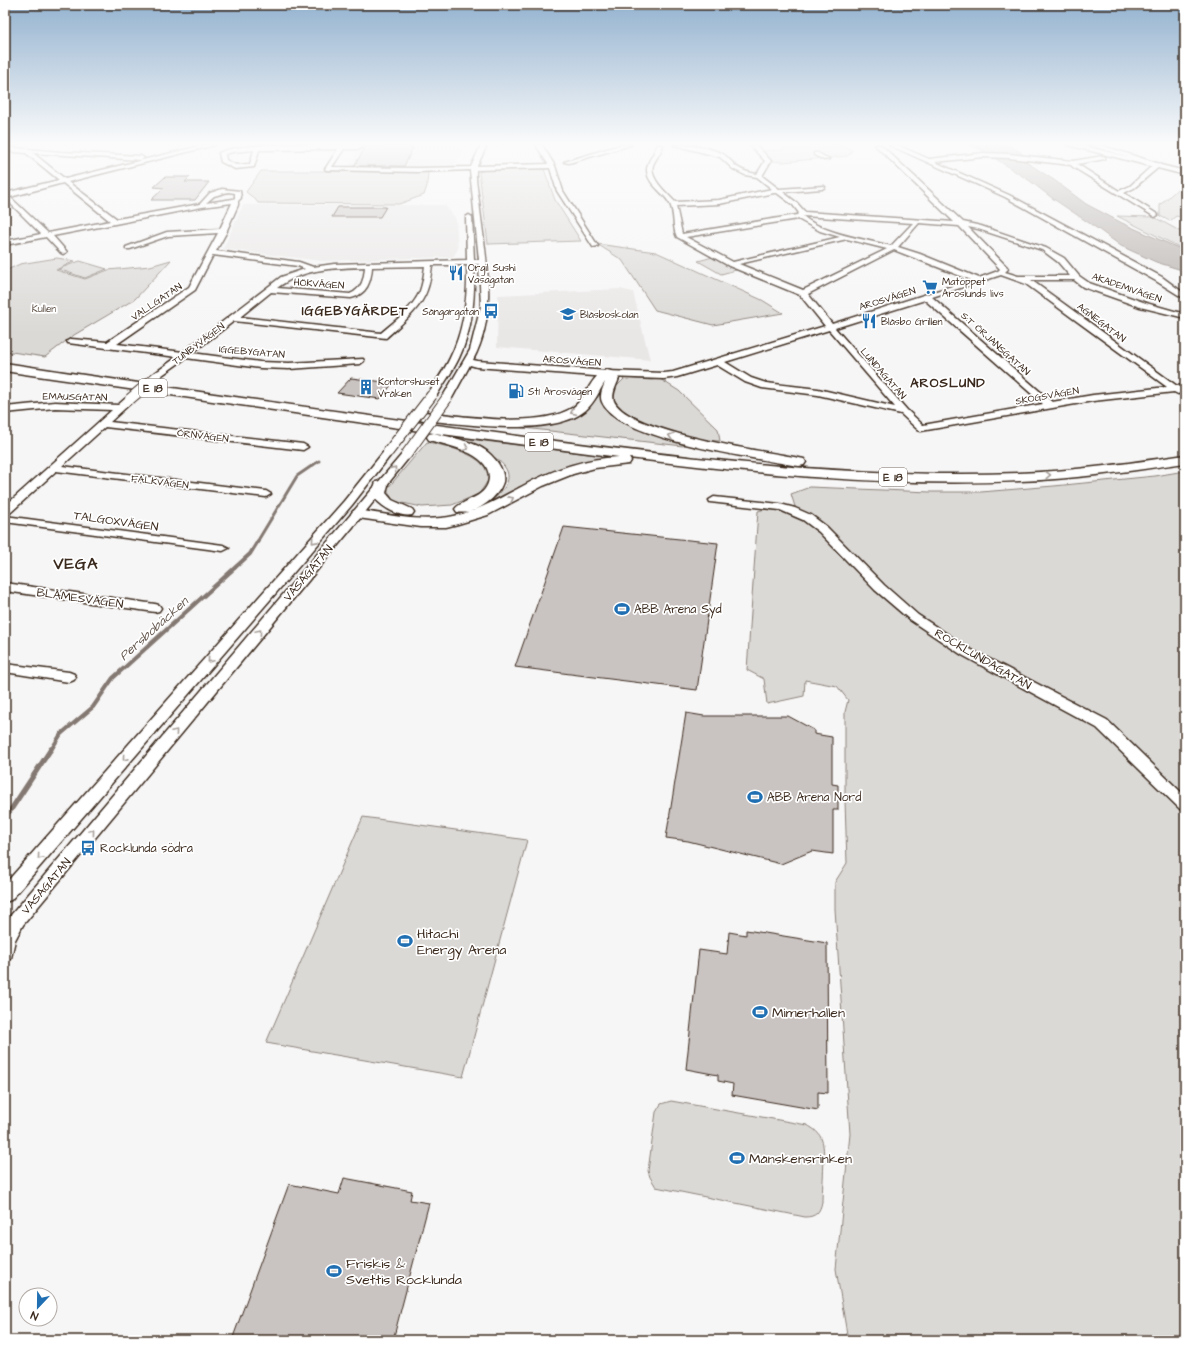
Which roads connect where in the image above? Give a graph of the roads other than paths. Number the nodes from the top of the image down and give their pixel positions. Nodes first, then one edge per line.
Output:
1 (17, 208) edge
2 (98, 208) edge
3 (188, 208) edge
4 (233, 208) edge
5 (476, 208) edge
6 (570, 208) edge
7 (674, 208) edge
8 (799, 208) edge
9 (943, 208) edge
10 (1029, 208) edge
11 (1143, 208) edge
12 (469, 211) dead end
13 (801, 215) junction
14 (1155, 215) dead end
15 (918, 221) junction
16 (116, 222) junction
17 (960, 224) junction
18 (224, 231) junction
19 (46, 235) junction
20 (679, 236) junction
21 (846, 238) junction
22 (5, 243) edge
23 (595, 246) dead end
24 (128, 248) dead end
25 (893, 248) junction
26 (63, 252) dead end
27 (213, 253) junction
28 (471, 262) junction
29 (482, 262) junction
30 (429, 263) junction
31 (732, 264) junction
32 (370, 265) junction
33 (311, 269) junction
34 (1001, 273) junction
35 (1020, 278) junction
36 (1076, 278) junction
37 (978, 280) junction
38 (270, 290) junction
39 (803, 293) junction
40 (927, 297) junction
41 (1185, 297) edge
42 (1185, 316) edge
43 (232, 318) junction
44 (830, 328) junction
45 (71, 341) dead end
46 (109, 345) junction
47 (474, 350) junction
48 (182, 355) junction
49 (5, 359) edge
50 (454, 359) junction
51 (468, 360) junction
52 (360, 361) dead end
53 (504, 362) junction
54 (719, 362) junction
55 (493, 365) junction
56 (5, 367) edge
57 (608, 371) junction
58 (458, 380) junction
59 (1185, 388) edge
60 (1175, 389) junction
61 (1185, 396) edge
62 (1050, 405) junction
63 (120, 408) junction
64 (10, 410) edge
65 (904, 412) junction
66 (403, 415) junction
67 (5, 418) edge
68 (374, 420) junction
69 (103, 424) junction
70 (925, 428) joint
71 (303, 447) dead end
72 (1185, 447) edge
73 (705, 457) junction
74 (1185, 459) edge
75 (739, 461) junction
76 (54, 468) junction
77 (381, 485) junction
78 (266, 494) dead end
79 (714, 500) dead end
80 (344, 507) junction
81 (5, 512) edge
82 (407, 512) junction
83 (357, 515) junction
84 (5, 519) edge
85 (223, 548) dead end
86 (5, 587) edge
87 (155, 608) dead end
88 (5, 668) edge
89 (68, 677) dead end
90 (1185, 805) edge
91 (5, 896) edge
92 (5, 953) edge

1 - 19 street
2 - 16 street
3 - 16 street
4 - 18 street, VALLGATAN
5 - 29 street, VASAGATAN
6 - 23 street
7 - 20 street
8 - 13 street
9 - 17 street
10 - 41 street
11 - 14 street
12 - 28 street, VASAGATAN
13 - 15 street, AKADEMIVÄGEN
13 - 20 street, AKADEMIVÄGEN
13 - 21 street
15 - 17 street, AKADEMIVÄGEN
15 - 25 street
16 - 19 street
17 - 34 street
17 - 36 street, AKADEMIVÄGEN
18 - 24 street
18 - 27 street, VALLGATAN
19 - 22 street
19 - 26 street
20 - 31 street
21 - 25 street
21 - 31 street
25 - 37 street
25 - 39 street
27 - 33 street
27 - 46 street, VALLGATAN
28 - 29 street
28 - 30 street
28 - 50 street, VASAGATAN
29 - 47 street, VASAGATAN
30 - 32 street
30 - 43 street
31 - 39 street
32 - 33 street
32 - 38 street, HÖKVÄGEN
33 - 38 street, TUNBYVÄGEN
34 - 35 street, AGNEGATAN
34 - 37 street, AROSVÄGEN
35 - 36 street
35 - 60 street, AGNEGATAN
36 - 42 street, AKADEMIVÄGEN
37 - 40 street, AROSVÄGEN
38 - 43 street, TUNBYVÄGEN
39 - 44 street, LUNDAGATAN
40 - 44 street, AROSVÄGEN
40 - 62 street, S:T ÖRJANSGATAN
43 - 48 street, TUNBYVÄGEN
44 - 54 street, AROSVÄGEN
44 - 65 street, LUNDAGATAN
45 - 46 street, IGGEBYGATAN
46 - 48 street, IGGEBYGATAN
47 - 51 street, VASAGATAN
47 - 53 street
48 - 52 street, IGGEBYGATAN
48 - 63 street, TUNBYVÄGEN, bridge
49 - 66 highway, E 18
50 - 51 street, AROSVÄGEN
50 - 80 street, VASAGATAN, bridge
51 - 53 street, AROSVÄGEN
51 - 55 street, AROSVÄGEN
51 - 58 street, VASAGATAN
53 - 57 street, AROSVÄGEN
54 - 57 street, AROSVÄGEN
54 - 65 street
55 - 57 street, AROSVÄGEN
55 - 58 street
56 - 68 highway, E 18
57 -> 66 highway, E 18
73 -> 57 highway, E 18
77 -> 58 street, VASAGATAN, bridge
59 - 60 street
60 - 61 street, AGNEGATAN
60 - 62 street, SKOGSVÄGEN
62 - 70 street, SKOGSVÄGEN
63 - 64 street, EMAUSGATAN
63 - 69 street, TUNBYVÄGEN
64 - 67 street
65 - 70 street, LUNDAGATAN
66 - 73 highway, E 18
68 - 73 highway, E 18
68 -> 82 highway, E 18
69 - 71 street, ÖRNVÄGEN
69 - 76 street, TUNBYVÄGEN
72 - 75 highway, E 18
73 - 75 highway, E 18
73 - 75 highway, E 18
83 -> 73 highway, E 18
75 -> 74 highway, E 18
76 - 78 street, FALKVÄGEN
76 - 81 street, TUNBYVÄGEN
77 - 82 highway, E 18
77 - 83 street, VASAGATAN
79 - 90 street, ROCKLUNDAGATAN
80 - 83 street
80 -> 91 street, VASAGATAN
82 - 83 highway, E 18
92 -> 83 street, VASAGATAN
84 - 85 street, TALGOXVÄGEN
86 - 87 street, BLÅMESVÄGEN
88 - 89 street

